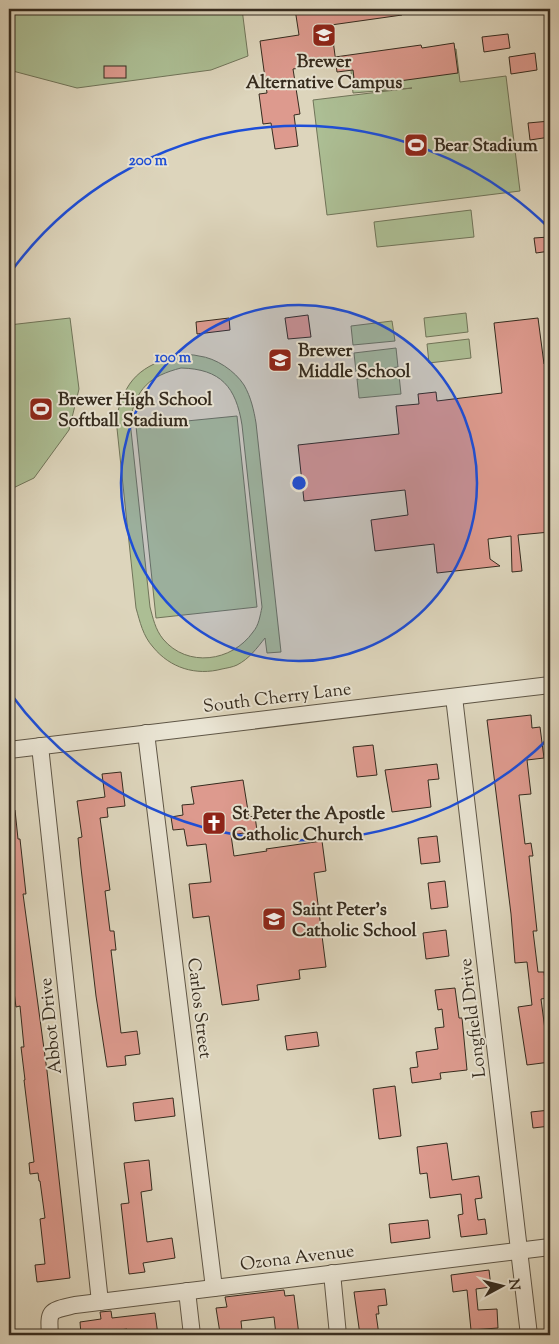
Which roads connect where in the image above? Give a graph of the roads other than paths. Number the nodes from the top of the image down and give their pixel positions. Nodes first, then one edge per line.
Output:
1 (550, 685) edge
2 (454, 697) junction
3 (146, 733) junction
4 (40, 746) junction
5 (9, 750) edge
6 (550, 1247) edge
7 (520, 1250) junction
8 (332, 1273) junction
9 (214, 1288) junction
10 (187, 1291) junction
11 (100, 1302) junction
12 (50, 1335) edge
13 (192, 1335) edge
14 (338, 1335) edge
15 (529, 1335) edge

1 - 2 street, South Cherry Lane
2 - 3 street, South Cherry Lane
2 - 7 street, Longfield Drive
3 - 4 street, South Cherry Lane
3 - 9 street, Carlos Street
4 - 5 street, South Cherry Lane
4 - 11 street, Abbot Drive
6 - 7 street, Ozona Avenue
7 - 8 street, Ozona Avenue
7 - 15 street, Longfield Drive
8 - 9 street, Ozona Avenue
8 - 14 street
9 - 10 street, Ozona Avenue
10 - 11 street, Ozona Avenue
10 - 13 street
11 - 12 street, Ozona Avenue

